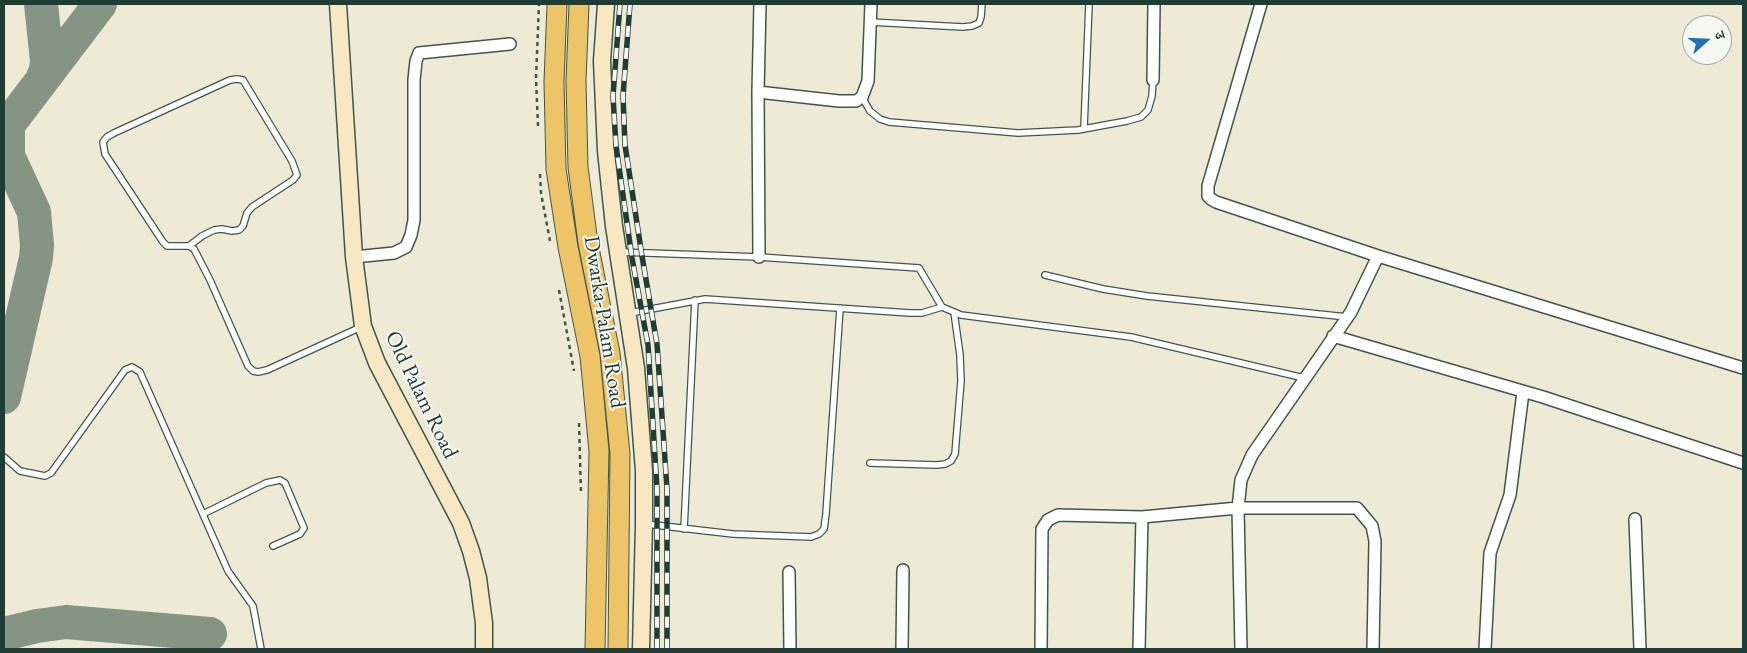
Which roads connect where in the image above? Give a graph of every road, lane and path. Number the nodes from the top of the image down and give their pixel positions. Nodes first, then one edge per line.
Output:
1 (338, 4) edge
2 (539, 4) edge
3 (557, 4) edge
4 (579, 4) edge
5 (606, 4) edge
6 (760, 4) edge
7 (871, 4) edge
8 (982, 4) edge
9 (1089, 4) edge
10 (1154, 4) edge
11 (1261, 4) edge
12 (870, 22) junction
13 (510, 44) dead end
14 (1153, 80) joint
15 (758, 92) junction
16 (862, 98) junction
17 (538, 126) dead end
18 (1084, 128) junction
19 (540, 174) dead end
20 (189, 246) junction
21 (552, 250) dead end
22 (618, 252) junction
23 (354, 256) junction
24 (1378, 256) junction
25 (759, 258) junction
26 (1045, 275) dead end
27 (559, 287) dead end
28 (695, 300) junction
29 (942, 307) junction
30 (840, 308) junction
31 (954, 312) junction
32 (628, 313) junction
33 (1347, 317) junction
34 (363, 326) junction
35 (1333, 336) junction
36 (1743, 368) edge
37 (575, 374) dead end
38 (1304, 378) junction
39 (1524, 392) junction
40 (580, 423) dead end
41 (4, 457) edge
42 (870, 463) dead end
43 (1743, 463) edge
44 (582, 500) dead end
45 (1238, 508) junction
46 (203, 514) junction
47 (1142, 516) junction
48 (1635, 519) dead end
49 (644, 524) junction
50 (684, 529) junction
51 (273, 546) dead end
52 (903, 570) dead end
53 (789, 572) dead end
54 (261, 649) edge
55 (484, 649) edge
56 (596, 649) edge
57 (618, 649) edge
58 (641, 649) edge
59 (790, 649) edge
60 (902, 649) edge
61 (1041, 649) edge
62 (1139, 649) edge
63 (1241, 649) edge
64 (1373, 649) edge
65 (1485, 649) edge
66 (1640, 649) edge

1 - 23 street, Old Palam Road
2 - 17 path
3 - 56 main road, Dwarka-Palam Road
4 - 57 main road, Dwarka-Palam Road
5 - 22 street
6 - 15 street
7 - 12 street
8 - 12 lane
9 - 18 lane
10 - 14 street
11 - 24 street
12 - 16 street
13 - 23 street
14 - 18 lane
15 - 16 street
15 - 25 street
16 - 18 lane
19 - 21 path
20 - 20 lane
20 - 34 lane
22 - 25 lane
22 - 32 street
23 - 34 street, Old Palam Road
24 - 33 street
24 - 36 street
25 - 29 lane
26 - 33 lane
27 - 37 path
28 - 30 lane
28 - 32 lane
28 - 50 lane
29 - 30 lane
29 - 31 lane
30 - 50 lane
31 - 38 lane
31 - 42 lane
32 - 49 street
33 - 35 street
34 - 55 street, Old Palam Road
35 - 38 street
35 - 39 street
38 - 45 street
39 - 43 street
39 - 65 street
40 - 44 path
41 - 46 lane
45 - 47 street
45 - 63 street
45 - 64 street
46 - 51 lane
46 - 54 lane
47 - 61 street
47 - 62 street
48 - 66 street
49 - 50 lane
49 - 58 street
52 - 60 street
53 - 59 street

